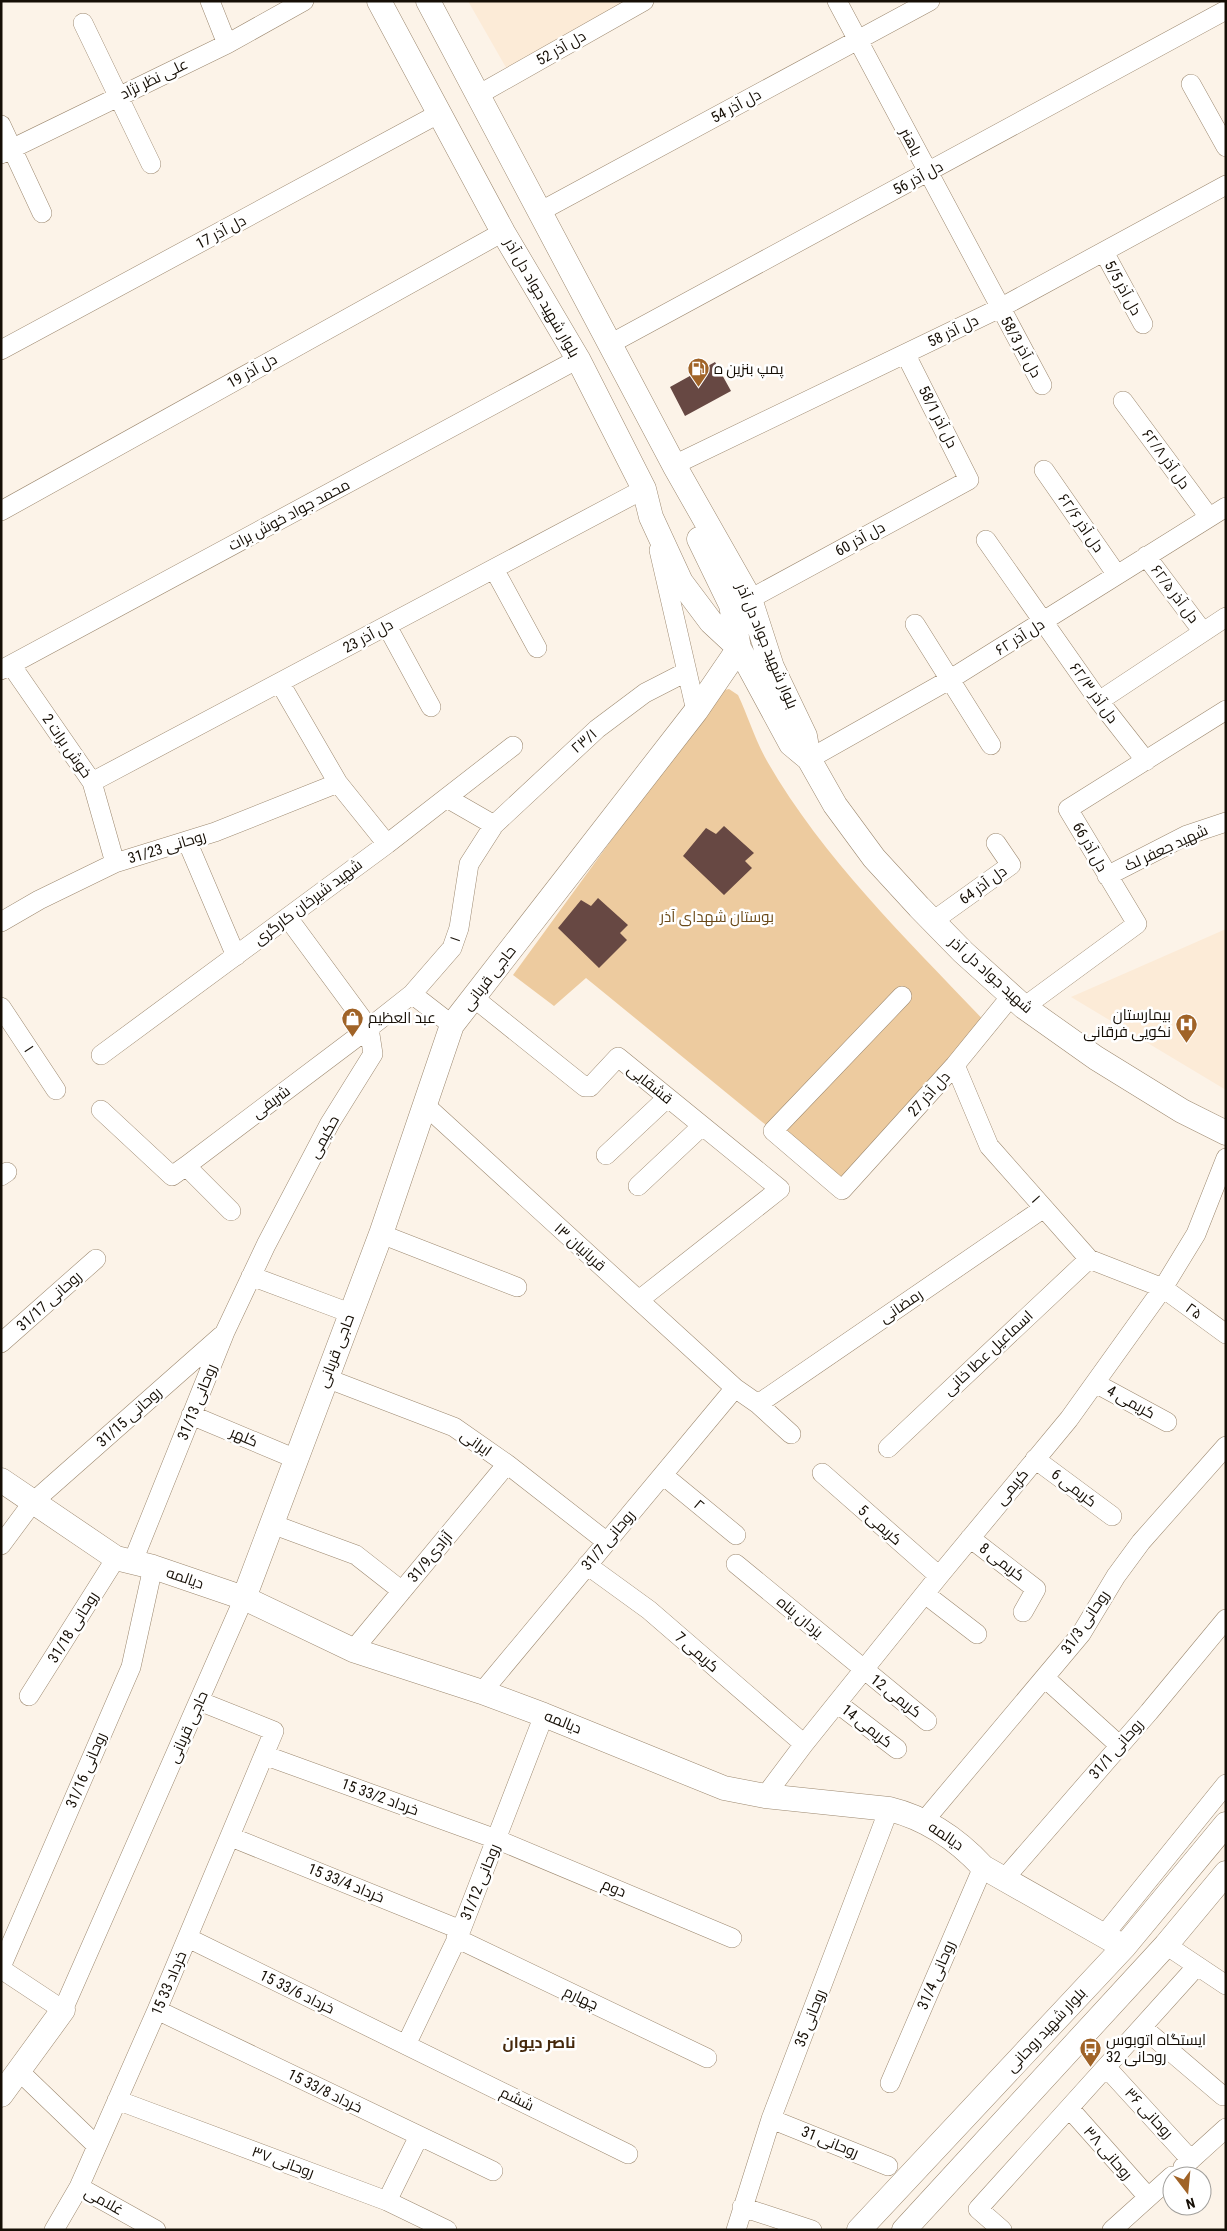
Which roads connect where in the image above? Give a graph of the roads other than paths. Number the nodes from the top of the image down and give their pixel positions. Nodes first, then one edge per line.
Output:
1 (210, 1) edge
2 (304, 1) edge
3 (379, 1) edge
4 (428, 1) edge
5 (644, 1) edge
6 (837, 1) edge
7 (930, 1) edge
8 (1226, 10) edge
9 (84, 23) dead end
10 (857, 41) junction
11 (227, 44) junction
12 (1191, 84) dead end
13 (119, 96) junction
14 (478, 96) junction
15 (440, 113) junction
16 (1, 125) edge
17 (1226, 147) edge
18 (7, 151) edge
19 (151, 164) dead end
20 (927, 173) junction
21 (1226, 185) edge
22 (541, 211) junction
23 (42, 213) dead end
24 (504, 232) junction
25 (1104, 252) junction
26 (1000, 308) junction
27 (1143, 324) dead end
28 (610, 344) junction
29 (1, 350) edge
30 (906, 354) junction
31 (578, 359) junction
32 (1042, 386) dead end
33 (1123, 401) dead end
34 (674, 465) junction
35 (1044, 470) dead end
36 (969, 480) joint
37 (644, 489) junction
38 (1226, 507) edge
39 (1, 511) edge
40 (652, 517) junction
41 (1210, 517) junction
42 (986, 540) dead end
43 (1146, 556) junction
44 (712, 565) junction
45 (494, 569) junction
46 (1117, 575) junction
47 (681, 582) junction
48 (750, 599) junction
49 (1226, 617) edge
50 (1043, 622) junction
51 (915, 624) dead end
52 (387, 626) junction
53 (1203, 632) junction
54 (537, 648) dead end
55 (739, 648) junction
56 (6, 668) edge
57 (686, 672) junction
58 (949, 680) junction
59 (280, 683) junction
60 (1099, 702) junction
61 (431, 707) dead end
62 (1226, 710) edge
63 (696, 711) junction
64 (991, 745) dead end
65 (513, 746) dead end
66 (809, 759) junction
67 (1146, 761) junction
68 (92, 782) junction
69 (338, 783) junction
70 (447, 798) junction
71 (1226, 822) edge
72 (494, 825) junction
73 (187, 841) junction
74 (996, 843) dead end
75 (387, 844) junction
76 (115, 863) junction
77 (1107, 876) junction
78 (288, 918) junction
79 (933, 921) junction
80 (1, 922) edge
81 (236, 956) junction
82 (412, 994) junction
83 (902, 996) dead end
84 (474, 998) junction
85 (1018, 1001) junction
86 (1, 1007) edge
87 (452, 1026) junction
88 (369, 1028) junction
89 (101, 1055) dead end
90 (955, 1065) junction
91 (56, 1090) dead end
92 (667, 1098) junction
93 (426, 1106) junction
94 (101, 1110) dead end
95 (702, 1126) junction
96 (1226, 1133) edge
97 (606, 1155) dead end
98 (1226, 1158) edge
99 (179, 1171) junction
100 (638, 1186) dead end
101 (1044, 1208) junction
102 (231, 1211) dead end
103 (381, 1234) junction
104 (266, 1245) joint
105 (96, 1259) dead end
106 (1089, 1259) junction
107 (251, 1276) junction
108 (517, 1287) dead end
109 (1163, 1288) junction
110 (639, 1300) junction
111 (350, 1313) junction
112 (225, 1332) junction
113 (1226, 1334) edge
114 (1, 1343) edge
115 (326, 1378) junction
116 (1095, 1383) junction
117 (735, 1388) junction
118 (758, 1404) junction
119 (191, 1415) junction
120 (1167, 1422) dead end
121 (792, 1434) dead end
122 (1226, 1446) edge
123 (888, 1448) dead end
124 (296, 1459) junction
125 (1035, 1459) junction
126 (507, 1464) junction
127 (822, 1473) dead end
128 (663, 1475) junction
129 (1, 1480) edge
130 (33, 1502) junction
131 (1112, 1516) dead end
132 (272, 1524) junction
133 (736, 1535) dead end
134 (970, 1538) junction
135 (607, 1542) junction
136 (1, 1545) edge
137 (134, 1562) junction
138 (587, 1564) junction
139 (736, 1564) dead end
140 (939, 1576) junction
141 (402, 1591) junction
142 (925, 1594) junction
143 (244, 1598) junction
144 (1023, 1612) dead end
145 (1226, 1619) edge
146 (977, 1634) dead end
147 (353, 1650) junction
148 (864, 1671) junction
149 (1045, 1678) junction
150 (482, 1692) junction
151 (30, 1696) dead end
152 (200, 1701) junction
153 (838, 1703) junction
154 (544, 1715) junction
155 (927, 1721) dead end
156 (804, 1744) junction
157 (1119, 1745) junction
158 (897, 1749) dead end
159 (264, 1755) junction
160 (1226, 1784) edge
161 (765, 1796) junction
162 (889, 1809) junction
163 (924, 1821) junction
164 (1226, 1824) edge
165 (231, 1837) junction
166 (496, 1839) junction
167 (983, 1867) junction
168 (1226, 1873) edge
169 (1004, 1878) junction
170 (458, 1934) junction
171 (1104, 1935) junction
172 (188, 1938) junction
173 (732, 1938) dead end
174 (1166, 1944) junction
175 (1124, 1947) junction
176 (1196, 1967) junction
177 (1, 1968) edge
178 (1226, 1985) edge
179 (63, 2010) junction
180 (157, 2010) junction
181 (1142, 2027) junction
182 (406, 2045) junction
183 (707, 2058) dead end
184 (1106, 2067) junction
185 (20, 2072) junction
186 (890, 2083) dead end
187 (1, 2095) edge
188 (1223, 2096) dead end
189 (117, 2100) junction
190 (1069, 2108) junction
191 (772, 2119) junction
192 (1226, 2128) edge
193 (419, 2136) junction
194 (97, 2146) junction
195 (628, 2154) dead end
196 (1191, 2160) junction
197 (888, 2166) dead end
198 (1184, 2166) edge
199 (493, 2171) dead end
200 (1162, 2185) edge
201 (79, 2187) junction
202 (1148, 2197) junction
203 (387, 2200) junction
204 (742, 2207) junction
205 (54, 2230) edge
206 (156, 2230) edge
207 (446, 2230) edge
208 (736, 2230) edge
209 (812, 2230) edge
210 (859, 2230) edge
211 (904, 2230) edge
212 (1002, 2230) edge
213 (1112, 2230) edge

1 - 11 street
2 - 11 street, علی نظر نژاد
3 - 15 main road, بلوار شهید جواد دل آذر
4 - 14 main road, بلوار شهید جواد دل آذر
5 - 14 street, دل آذر 52
6 - 10 street, باهنر
7 - 10 street, دل آذر 54
8 - 20 street, دل آذر 56
9 - 13 street
10 - 20 street, باهنر
10 - 22 street, دل آذر 54
11 - 13 street, علی نظر نژاد
12 - 17 street
13 - 18 street, علی نظر نژاد
13 - 19 street
14 - 22 main road, بلوار شهید جواد دل آذر
15 - 24 main road, بلوار شهید جواد دل آذر
15 - 29 street, دل آذر 17
16 - 18 street
18 - 23 street
20 - 26 street, باهنر
20 - 28 street, دل آذر 56
21 - 25 street, دل آذر 58
22 - 28 main road, بلوار شهید جواد دل آذر
24 - 31 main road, بلوار شهید جواد دل آذر
24 - 39 street, دل آذر 19
25 - 26 street, دل آذر 58
25 - 27 street, دل آذر 5/5
26 - 30 street, دل آذر 58
26 - 32 street, دل آذر 58/3
28 - 34 main road, بلوار شهید جواد دل آذر
30 - 34 street, دل آذر 58
30 - 36 street, دل آذر 58/1
31 - 37 main road, بلوار شهید جواد دل آذر
31 - 56 street, محمد جواد خوش برات
33 - 41 street, دل آذر ۶۲/۸
34 - 44 main road
34 - 48 main road, بلوار شهید جواد دل آذر
35 - 46 street, دل آذر ۶۲/۶
36 - 48 street, دل آذر 60
37 - 40 main road, بلوار شهید جواد دل آذر
37 - 45 street, دل آذر 23
38 - 41 street, دل آذر ۶۲
40 - 47 main road, بلوار شهید جواد دل آذر
40 - 57 street
41 - 43 street, دل آذر ۶۲
42 - 50 street, دل آذر ۶۲/۳
43 - 46 street, دل آذر ۶۲
43 - 53 street, دل آذر ۶۲/۵
44 - 47 main road
44 - 55 main road
45 - 52 street, دل آذر 23
45 - 54 street
46 - 50 street, دل آذر ۶۲
47 - 55 main road, بلوار شهید جواد دل آذر
48 - 66 main road, بلوار شهید جواد دل آذر
49 - 53 street
50 - 58 street, دل آذر ۶۲
50 - 60 street, دل آذر ۶۲/۳
51 - 58 street
52 - 59 street, دل آذر 23
52 - 61 street
53 - 60 street
55 - 63 main road, حاجی قربانی
55 - 66 main road, بلوار شهید جواد دل آذر
56 - 68 street, خوش برات 2
57 - 63 street
57 - 72 street, ۲۳/۱
58 - 64 street
58 - 66 street, دل آذر ۶۲
59 - 68 street, دل آذر 23
59 - 69 street
60 - 67 street, دل آذر ۶۲/۳
62 - 67 street, دل آذر 66
63 - 84 main road, حاجی قربانی
65 - 70 street, شهید شیرخان کارگری
66 - 79 main road, شهید جواد دل آذر
67 - 77 street, دل آذر 66
68 - 76 street, خوش برات 2
69 - 73 street, روحانی 31/23
69 - 75 street
70 - 72 street
70 - 75 street, شهید شیرخان کارگری
71 - 77 street, شهید جعفر لک
72 - 82 street, ۱
73 - 76 street, روحانی 31/23
73 - 81 street
74 - 79 street, دل آذر 64
75 - 78 street, شهید شیرخان کارگری
76 - 80 street, روحانی 31/23
77 - 85 street, دل آذر 66
78 - 81 street, شهید شیرخان کارگری
78 - 88 street
79 - 85 main road, شهید جواد دل آذر
81 - 89 street, شهید شیرخان کارگری
82 - 87 street
82 - 88 street, ۱
83 - 90 street, دل آذر 27
84 - 87 main road, حاجی قربانی
84 - 92 street, قشقایی
85 - 90 street, دل آذر 27
85 - 96 main road, شهید جواد دل آذر
86 - 91 street, ۱
87 - 93 main road, حاجی قربانی
88 - 99 street, شریفی
88 - 104 street, حکیمی
90 - 101 street, ۱
92 - 95 street, قشقایی
92 - 97 street
93 - 103 main road, حاجی قربانی
93 - 110 street, ۱۳ قربانیان
94 - 99 street
95 - 100 street
95 - 110 street, قشقایی
98 - 109 street, کریمی
99 - 102 street
101 - 106 street, ۱
101 - 118 street, رمضانی
103 - 108 street
103 - 111 main road, حاجی قربانی
104 - 107 street, روحانی 31/13
105 - 114 street, روحانی 31/17
106 - 109 street, ۱
106 - 123 street, اسماعیل عطا خانی
107 - 111 street
107 - 112 street, روحانی 31/13
109 - 113 street, ۲۵
109 - 116 street, کریمی
110 - 117 street, ۱۳ قربانیان
111 - 115 main road, حاجی قربانی
112 - 119 street, روحانی 31/13
112 - 130 street, روحانی 31/15
115 - 124 main road, حاجی قربانی
115 - 126 street, ایرانی
116 - 120 street, کریمی 4
116 - 125 street, کریمی
117 - 118 street, ۱۳ قربانیان
117 - 128 street, روحانی 31/7
118 - 121 street, ۱۳ قربانیان
119 - 124 street, کلهر
119 - 137 street, روحانی 31/13
122 - 149 street, روحانی 31/3
124 - 132 main road, حاجی قربانی
125 - 131 street, کریمی 6
125 - 134 street, کریمی
126 - 135 street, ایرانی
126 - 141 street, آزادی31/9
127 - 140 street, کریمی 5
128 - 133 street, ۲
128 - 135 street, روحانی 31/7
129 - 130 main road, دیالمه
130 - 136 street, روحانی 31/15
130 - 137 main road, دیالمه
132 - 141 street
132 - 143 main road, حاجی قربانی
134 - 140 street, کریمی
134 - 144 street, کریمی 8
135 - 138 street, روحانی 31/7
137 - 143 main road, دیالمه
137 - 151 street, روحانی 31/18
137 - 177 street, روحانی 31/16
138 - 150 street, روحانی 31/7
138 - 156 street, کریمی 7
139 - 148 street, یزدان پناه
140 - 142 street, کریمی
141 - 147 street, آزادی31/9
142 - 146 street
142 - 148 street, کریمی
143 - 147 main road, دیالمه
143 - 152 street, حاجی قربانی
145 - 157 street, روحانی 31/1
147 - 150 main road, دیالمه
148 - 153 street, کریمی
148 - 155 street, کریمی 12
149 - 157 street
149 - 163 street, روحانی 31/3
150 - 154 main road, دیالمه
152 - 159 street, 15 خرداد 33
152 - 179 street, حاجی قربانی
153 - 156 street, کریمی
153 - 158 street, کریمی 14
154 - 161 main road, دیالمه
154 - 166 street, روحانی 31/12
156 - 161 street, کریمی
157 - 169 street, روحانی 31/1
159 - 165 street, 15 خرداد 33
159 - 166 street, 15 خرداد 33/2
160 - 171 street
161 - 162 main road, دیالمه
162 - 163 main road, دیالمه
162 - 191 street, روحانی 35
163 - 167 main road, دیالمه
164 - 175 main road, بلوار شهید روحانی
165 - 170 street, 15 خرداد 33/4
165 - 172 street, 15 خرداد 33
166 - 170 street, روحانی 31/12
166 - 173 street, دوم
167 - 169 main road, دیالمه
167 - 186 street, روحانی 31/4
168 - 174 main road, بلوار شهید روحانی
169 - 171 main road, دیالمه
170 - 182 street, روحانی 31/12
170 - 183 street, چهارم
171 - 175 main road, دیالمه
172 - 180 street, 15 خرداد 33
172 - 182 street, 15 خرداد 33/6
174 - 176 street
174 - 211 main road, بلوار شهید روحانی
175 - 210 main road, بلوار شهید روحانی
176 - 178 street
176 - 181 street
177 - 179 street
179 - 185 main road, حاجی قربانی
180 - 189 street, 15 خرداد 33
180 - 193 street, 15 خرداد 33/8
181 - 184 street
181 - 188 street
182 - 195 street, ششم
184 - 190 street
184 - 196 street, روحانی ۳۶
185 - 187 main road, حاجی قربانی
185 - 194 street
189 - 194 street, 15 خرداد 33
189 - 203 street, روحانی ۳۷
190 - 202 street, روحانی ۳۸
190 - 212 street
191 - 197 street, روحانی 31
191 - 204 street, روحانی 35
192 - 196 street
193 - 199 street, 15 خرداد 33/8
193 - 203 street
194 - 201 street, 15 خرداد 33
196 - 198 street
200 - 202 street
201 - 205 street, 15 خرداد 33
201 - 206 street, غلامی
202 - 213 street
203 - 207 street, روحانی ۳۷
204 - 208 street, روحانی 35
204 - 209 street

